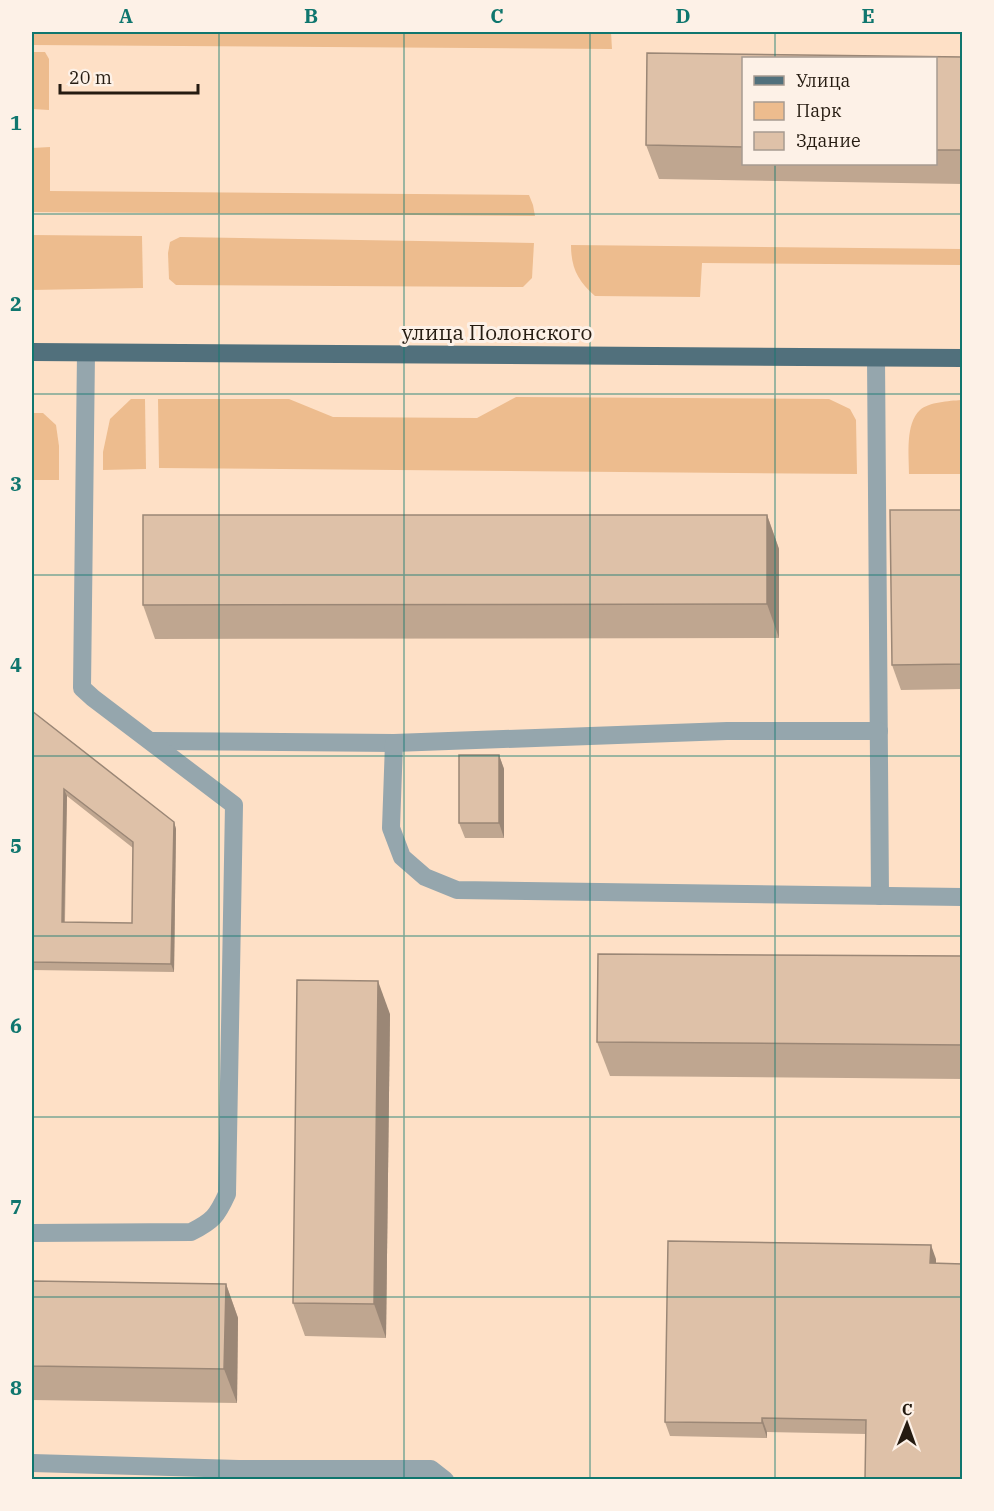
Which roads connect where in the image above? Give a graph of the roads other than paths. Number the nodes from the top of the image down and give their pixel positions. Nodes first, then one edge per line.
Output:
1 (32, 352) edge
2 (86, 353) junction
3 (876, 358) junction
4 (963, 358) edge
5 (879, 731) junction
6 (151, 741) junction
7 (394, 743) junction
8 (880, 896) junction
9 (963, 897) edge
10 (32, 1233) edge
11 (32, 1463) edge
12 (239, 1474) edge
13 (445, 1479) edge

1 - 2 main road, улица Полонского
2 - 3 main road, улица Полонского
2 - 6 lane
3 - 4 main road, улица Полонского
3 - 5 lane
5 - 7 lane
5 - 8 lane
6 - 7 lane
6 - 10 lane
7 - 8 lane
8 - 9 lane
11 - 12 lane
12 - 13 lane

